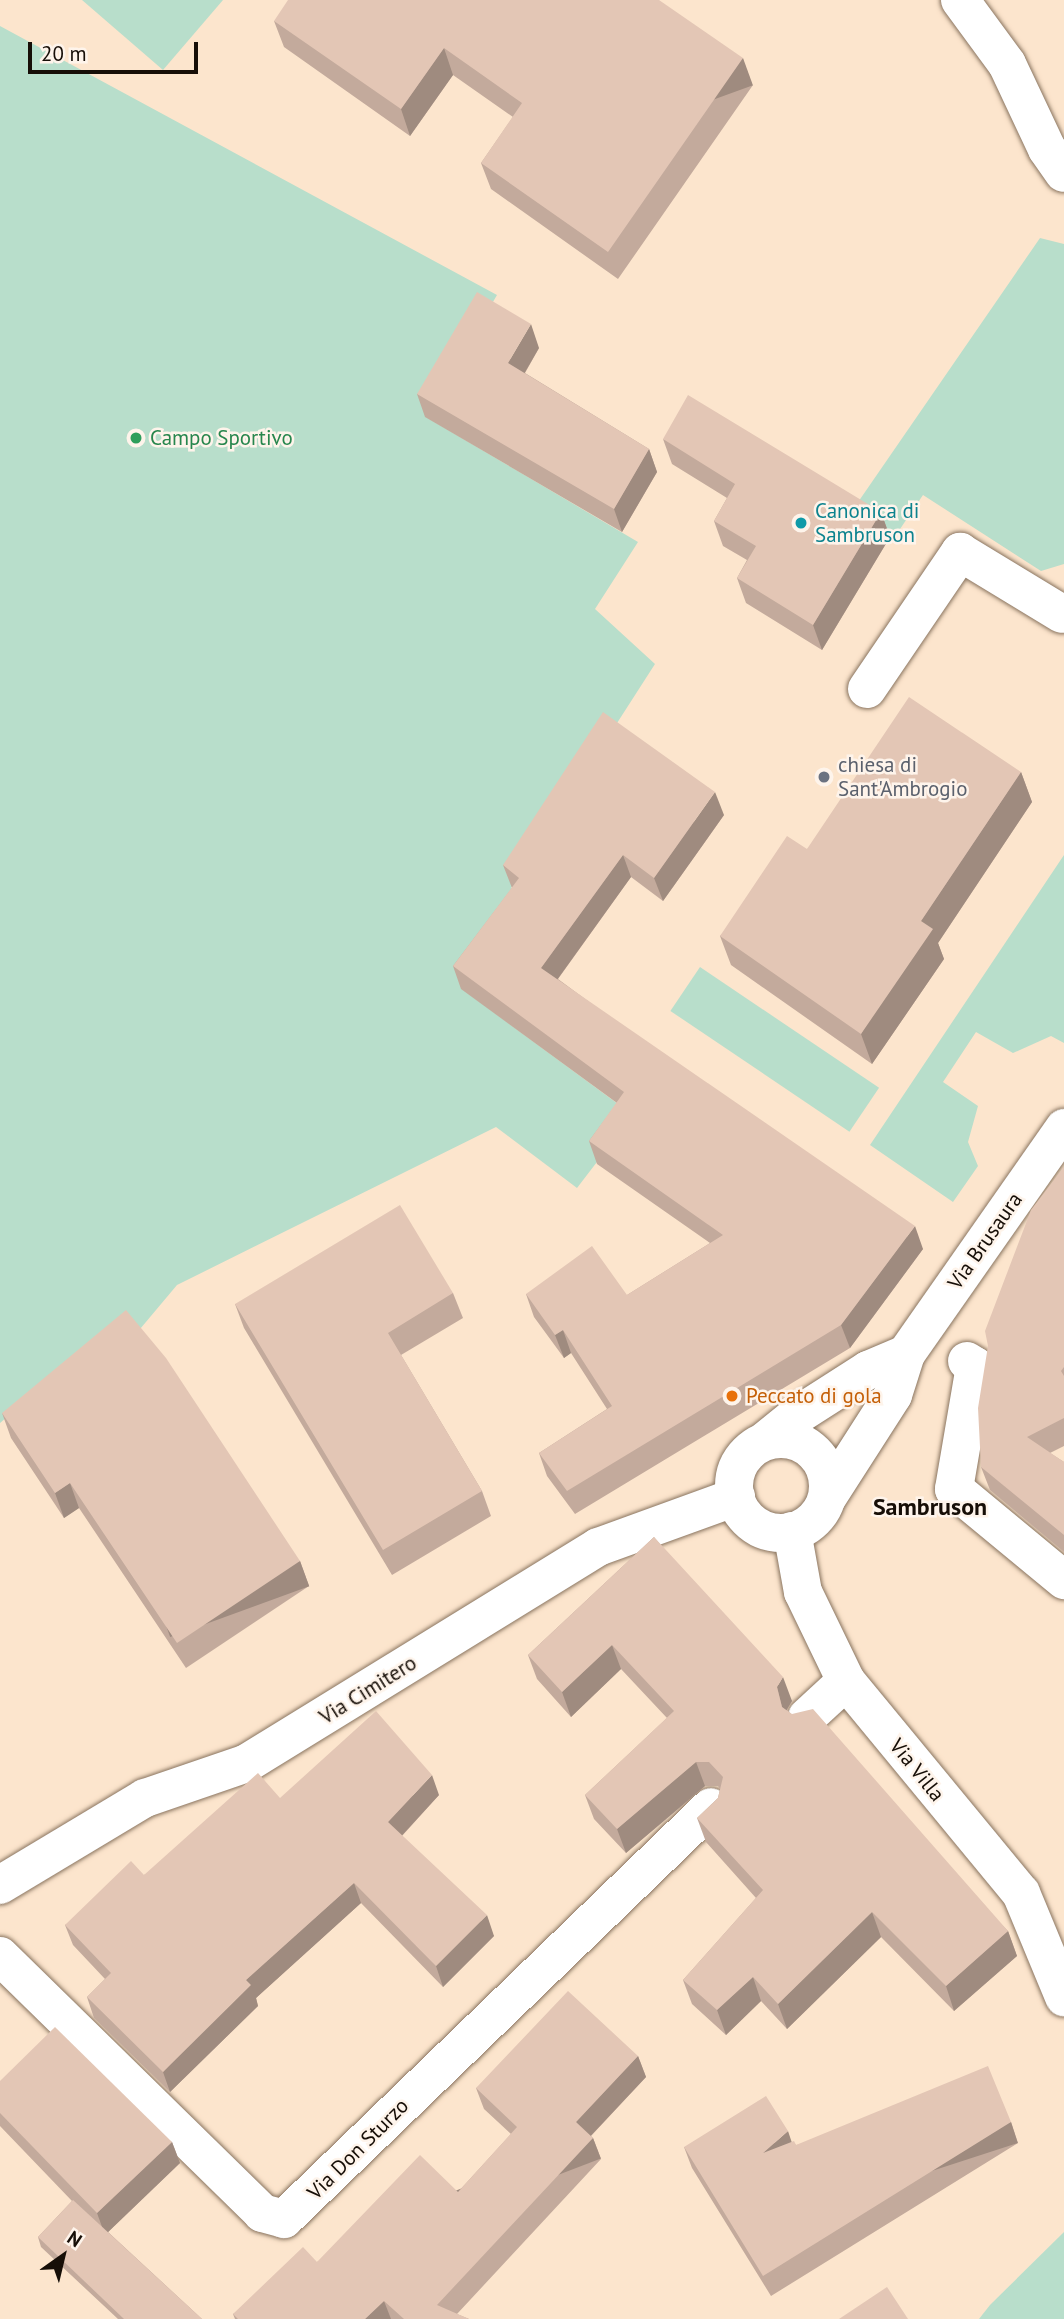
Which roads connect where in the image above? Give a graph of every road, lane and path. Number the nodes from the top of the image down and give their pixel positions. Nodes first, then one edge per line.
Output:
1 (960, 0) edge
2 (1064, 173) edge
3 (1063, 614) edge
4 (867, 689) dead end
5 (1064, 1128) edge
6 (906, 1354) junction
7 (967, 1361) dead end
8 (766, 1440) junction
9 (736, 1497) junction
10 (827, 1498) junction
11 (792, 1531) junction
12 (1064, 1580) edge
13 (846, 1681) junction
14 (807, 1717) edge
15 (710, 1807) edge
16 (0, 1885) edge
17 (0, 1956) edge
18 (1064, 1997) edge

1 - 2 street
3 - 4 street
5 - 6 street, Via Brusaura
6 - 8 street
6 - 10 street, Via Brusaura
7 - 12 street
8 - 9 street
8 - 10 street
9 - 11 street
9 - 16 street, Via Cimitero
10 - 11 street, Via Brusaura
11 - 13 street, Via Villa
13 - 14 street
13 - 18 street, Via Villa
15 - 17 street, Via Don Sturzo

